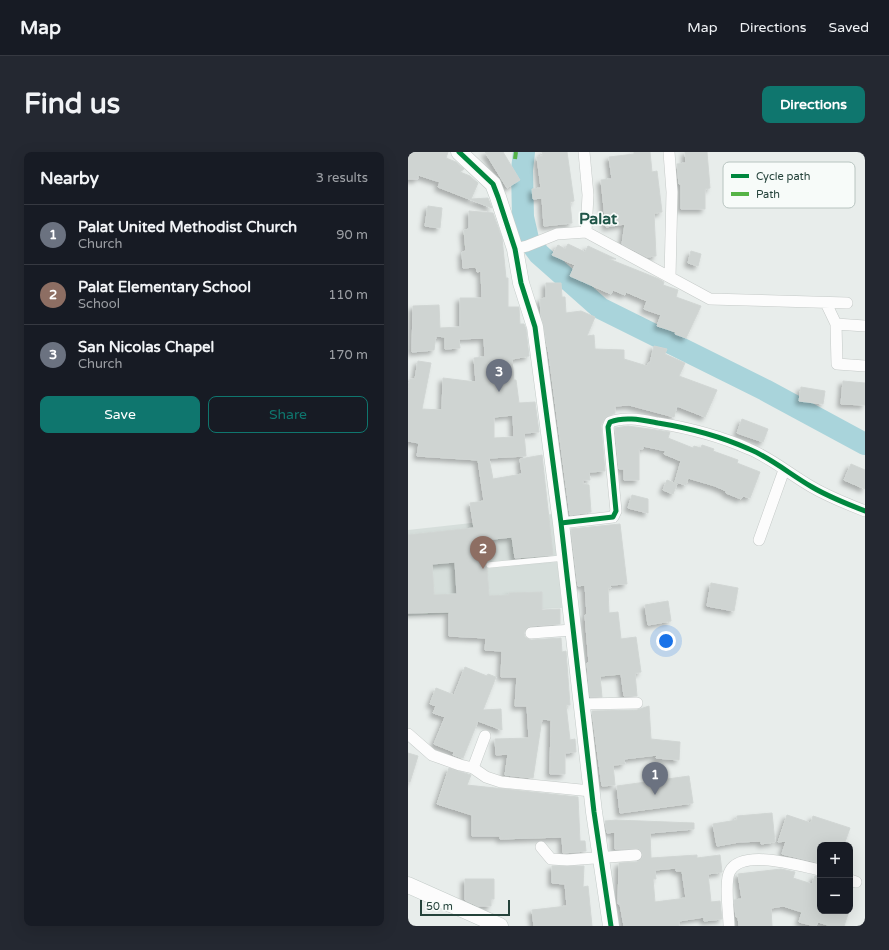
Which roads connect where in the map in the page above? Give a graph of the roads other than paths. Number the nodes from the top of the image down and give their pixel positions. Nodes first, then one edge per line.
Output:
1 (459, 152) edge
2 (584, 152) edge
3 (669, 152) edge
4 (586, 232) junction
5 (521, 248) junction
6 (670, 277) junction
7 (826, 303) junction
8 (847, 303) dead end
9 (836, 324) junction
10 (865, 326) edge
11 (865, 366) edge
12 (784, 470) junction
13 (865, 511) edge
14 (561, 523) junction
15 (759, 540) dead end
16 (564, 558) junction
17 (490, 565) dead end
18 (572, 630) junction
19 (531, 633) dead end
20 (637, 703) dead end
21 (581, 704) junction
22 (408, 734) edge
23 (485, 736) dead end
24 (474, 768) junction
25 (591, 791) junction
26 (541, 847) dead end
27 (636, 855) dead end
28 (600, 858) junction
29 (817, 869) edge
30 (408, 885) edge
31 (500, 926) edge
32 (611, 926) edge
33 (729, 926) edge

1 - 5 street
2 - 4 street
3 - 6 street
4 - 5 street
4 - 6 street
5 - 14 street
6 - 7 street
7 - 8 street
7 - 9 street
9 - 10 street
9 - 11 street
12 - 13 street
12 - 14 street
12 - 15 street
14 - 16 street
16 - 17 lane
16 - 18 street
18 - 19 street
18 - 21 street
20 - 21 street
21 - 25 street
22 - 24 street
23 - 24 street
24 - 25 street
25 - 28 street
26 - 28 street
27 - 28 street
28 - 32 street
29 - 33 street
30 - 31 street

